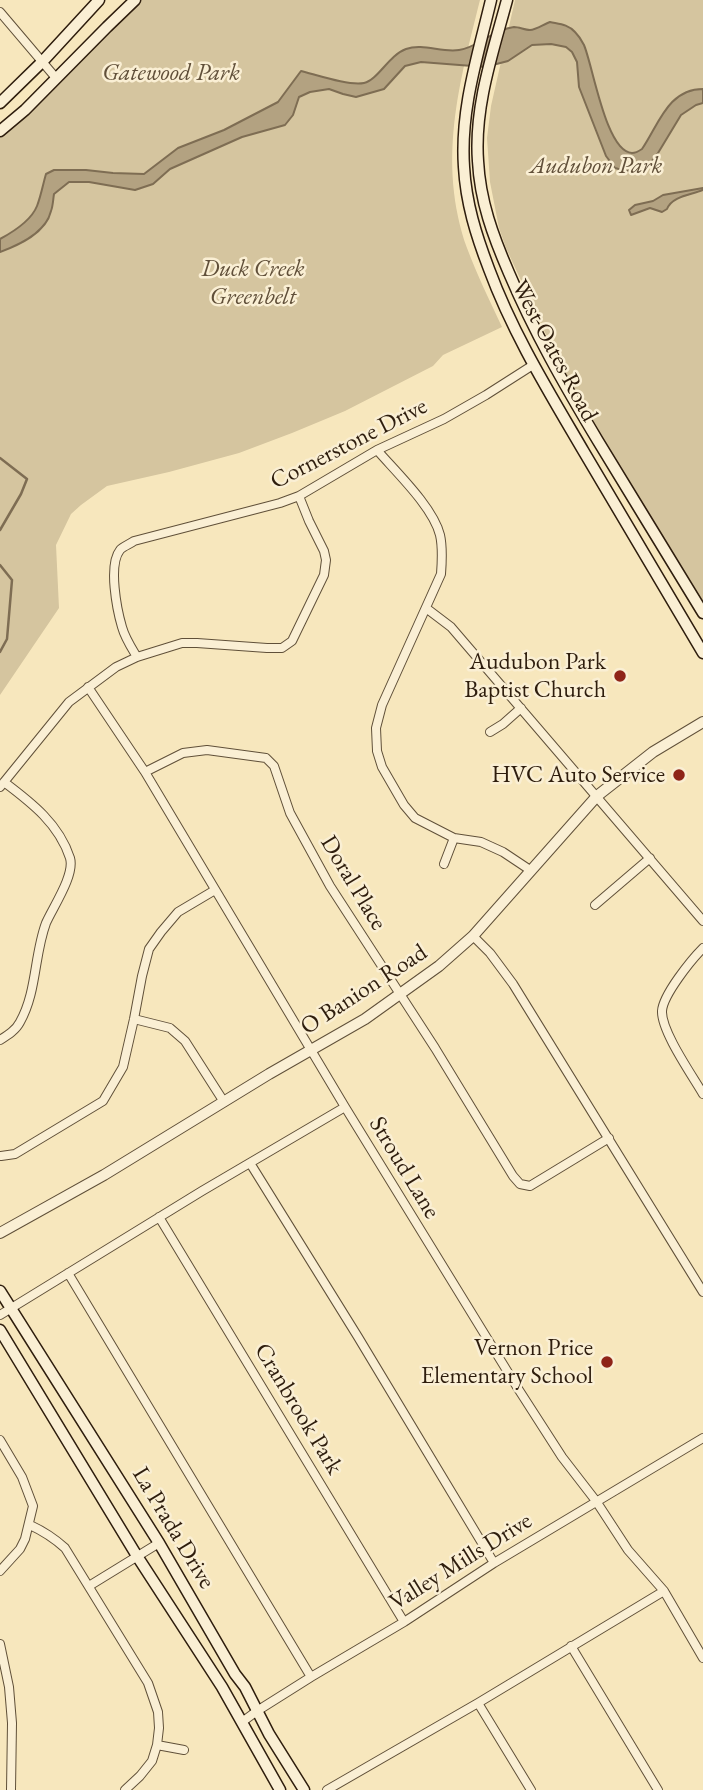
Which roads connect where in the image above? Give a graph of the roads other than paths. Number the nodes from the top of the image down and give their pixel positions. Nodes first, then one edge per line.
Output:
1 (99, 0) edge
2 (135, 0) edge
3 (491, 0) edge
4 (507, 0) edge
5 (0, 12) edge
6 (42, 62) junction
7 (56, 78) junction
8 (0, 103) edge
9 (0, 131) edge
10 (536, 333) junction
11 (533, 365) junction
12 (576, 403) junction
13 (377, 450) junction
14 (299, 496) junction
15 (426, 608) junction
16 (703, 613) edge
17 (703, 653) edge
18 (137, 657) junction
19 (89, 687) junction
20 (521, 708) junction
21 (703, 722) edge
22 (490, 732) dead end
23 (145, 772) junction
24 (2, 785) edge
25 (597, 796) junction
26 (454, 838) junction
27 (650, 858) junction
28 (443, 864) dead end
29 (530, 870) junction
30 (215, 890) junction
31 (595, 905) dead end
32 (703, 920) edge
33 (473, 936) junction
34 (703, 948) edge
35 (399, 995) junction
36 (134, 1019) junction
37 (0, 1040) edge
38 (311, 1050) junction
39 (703, 1094) edge
40 (224, 1102) junction
41 (345, 1107) junction
42 (609, 1138) junction
43 (1, 1156) edge
44 (250, 1163) junction
45 (159, 1217) junction
46 (0, 1233) edge
47 (68, 1273) junction
48 (0, 1291) edge
49 (703, 1292) edge
50 (10, 1308) junction
51 (0, 1315) edge
52 (0, 1330) edge
53 (703, 1438) edge
54 (0, 1440) edge
55 (596, 1501) junction
56 (30, 1525) junction
57 (159, 1543) junction
58 (137, 1556) junction
59 (494, 1563) junction
60 (0, 1571) edge
61 (89, 1586) junction
62 (664, 1591) junction
63 (404, 1622) junction
64 (0, 1644) edge
65 (571, 1646) junction
66 (703, 1658) edge
67 (311, 1677) junction
68 (478, 1703) junction
69 (257, 1710) junction
70 (242, 1722) junction
71 (157, 1745) junction
72 (184, 1750) dead end
73 (11, 1790) edge
74 (125, 1790) edge
75 (279, 1790) edge
76 (304, 1790) edge
77 (327, 1790) edge
78 (531, 1790) edge
79 (658, 1790) edge

1 - 6 main road
2 - 7 main road
3 - 11 main road, West Oates Road
4 - 10 main road, West Oates Road
5 - 6 street
6 - 7 street
6 - 8 main road
7 - 9 main road
10 - 11 main road
10 - 12 main road, West Oates Road
11 - 12 main road
11 - 13 street, Cornerstone Drive
11 - 17 main road, West Oates Road
12 - 16 main road, West Oates Road
13 - 14 street, Cornerstone Drive
13 - 15 street
14 - 18 street, Cornerstone Drive
14 - 18 street
15 - 20 street
15 - 26 street
18 - 19 street
19 - 23 street, Stroud Lane
19 - 24 street
20 - 22 street
20 - 25 street
21 - 25 street, O Banion Road
23 - 30 street, Stroud Lane
23 - 35 street, Doral Place
24 - 37 street
25 - 27 street
25 - 29 street, O Banion Road
26 - 28 street
26 - 29 street
27 - 31 street
27 - 32 street
29 - 33 street, O Banion Road
30 - 36 street
30 - 38 street, Stroud Lane
33 - 35 street, O Banion Road
33 - 42 street
34 - 39 street
35 - 38 street, O Banion Road
35 - 42 street, Doral Place
36 - 40 street
36 - 43 street
38 - 40 street, O Banion Road
38 - 41 street, Stroud Lane
40 - 46 street, O Banion Road
41 - 44 street
41 - 55 street, Stroud Lane
42 - 49 street
44 - 45 street
44 - 59 street
45 - 47 street
45 - 63 street, Cranbrook Park
47 - 50 street
47 - 67 street
48 - 50 main road, La Prada Drive
50 - 51 street
50 - 57 main road, La Prada Drive
52 - 58 main road, La Prada Drive
53 - 55 street, Valley Mills Drive
54 - 56 street
55 - 59 street, Valley Mills Drive
55 - 62 street, Stroud Lane
56 - 60 street
56 - 61 street
57 - 58 street
57 - 69 main road, La Prada Drive
58 - 61 street
58 - 70 main road, La Prada Drive
59 - 63 street, Valley Mills Drive
61 - 71 street
62 - 65 street
62 - 66 street, Stroud Lane
63 - 67 street, Valley Mills Drive
64 - 73 street
65 - 68 street
65 - 79 street
67 - 69 street, Valley Mills Drive
68 - 77 street
68 - 78 street
69 - 70 street, Valley Mills Drive
69 - 76 main road, La Prada Drive
70 - 75 main road, La Prada Drive
71 - 72 street
71 - 74 street

